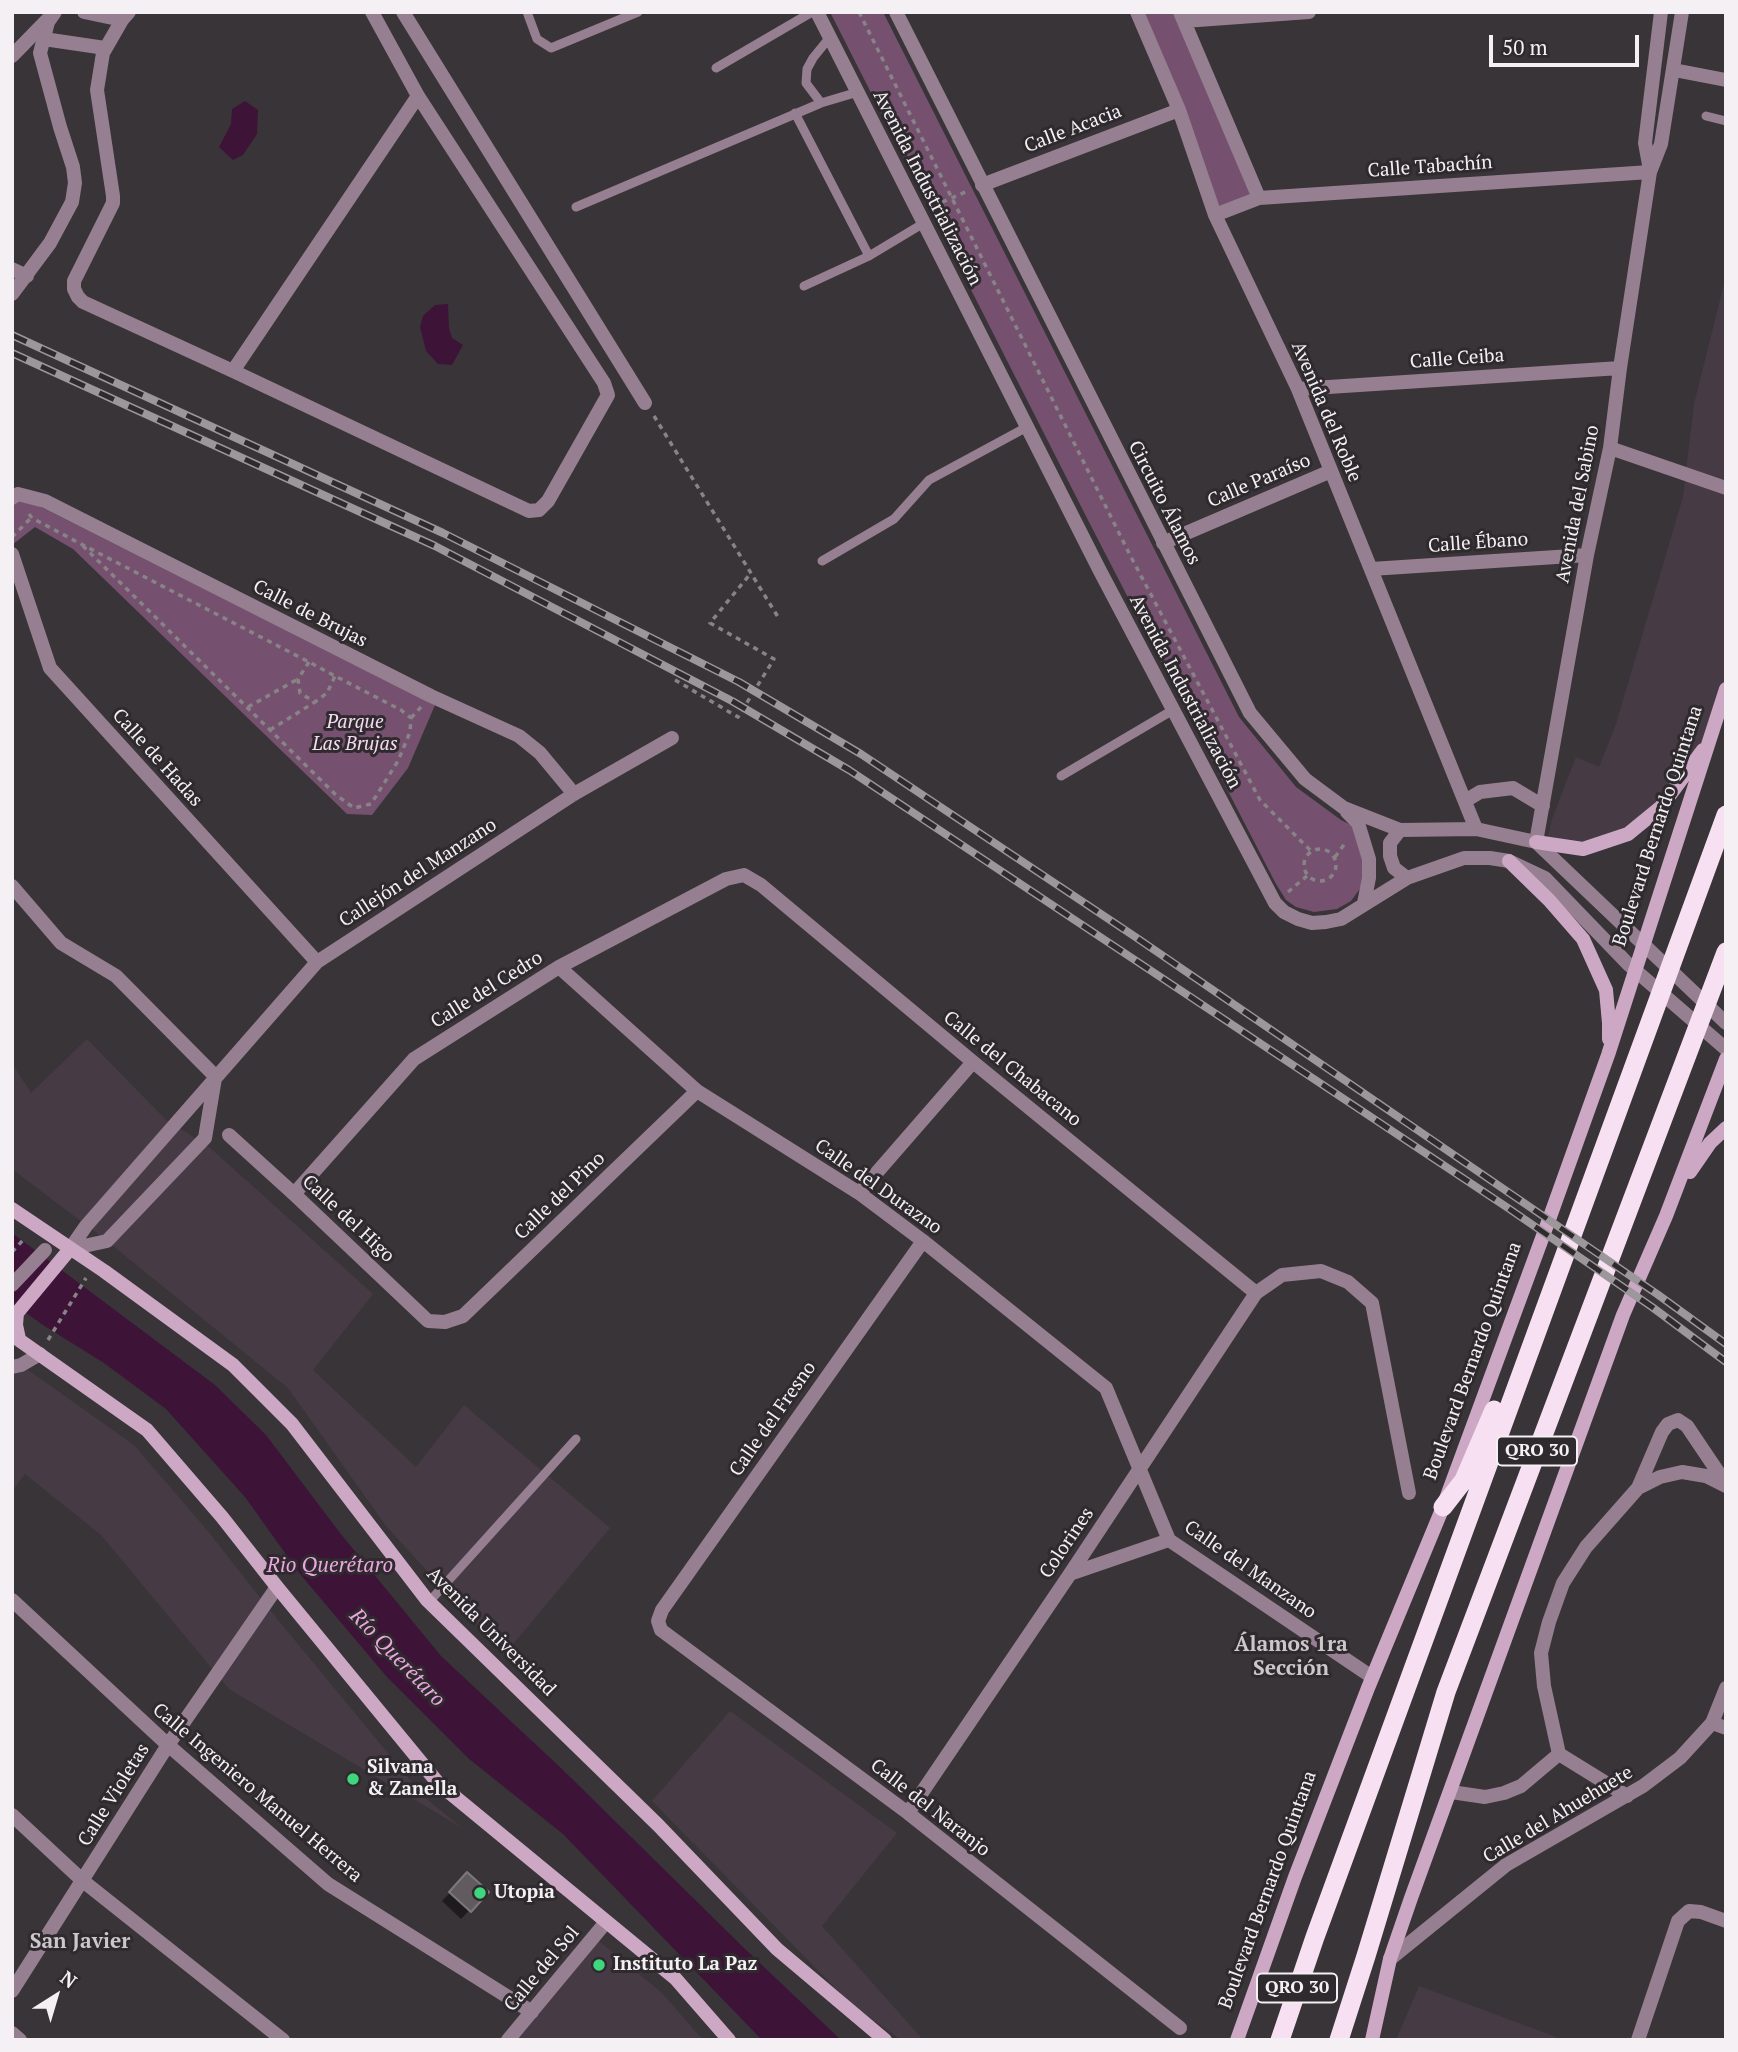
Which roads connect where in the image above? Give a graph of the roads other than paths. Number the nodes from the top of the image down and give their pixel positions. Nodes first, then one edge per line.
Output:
1 (55, 12) edge
2 (84, 12) edge
3 (372, 12) edge
4 (403, 12) edge
5 (527, 12) edge
6 (638, 12) edge
7 (815, 12) edge
8 (896, 12) edge
9 (1137, 12) edge
10 (1309, 12) edge
11 (1661, 12) edge
12 (1682, 12) edge
13 (125, 16) edge
14 (1182, 17) edge
15 (830, 37) junction
16 (44, 39) junction
17 (105, 48) junction
18 (12, 56) edge
19 (716, 68) dead end
20 (1674, 70) junction
21 (1726, 80) edge
22 (858, 92) junction
23 (418, 96) junction
24 (821, 103) junction
25 (1179, 110) junction
26 (795, 113) junction
27 (1706, 116) dead end
28 (1726, 121) edge
29 (1650, 172) junction
30 (982, 185) junction
31 (1259, 198) junction
32 (576, 207) dead end
33 (1215, 215) junction
34 (921, 218) junction
35 (869, 256) junction
36 (12, 269) edge
37 (27, 276) junction
38 (804, 286) dead end
39 (12, 294) edge
40 (1620, 368) junction
41 (233, 370) junction
42 (1298, 389) junction
43 (646, 403) road end
44 (1027, 427) junction
45 (1610, 448) junction
46 (1331, 471) junction
47 (1726, 488) edge
48 (15, 496) edge
49 (1163, 543) junction
50 (12, 554) edge
51 (1587, 555) junction
52 (822, 561) dead end
53 (1371, 569) junction
54 (1726, 688) edge
55 (1173, 710) junction
56 (672, 738) dead end
57 (1710, 741) junction
58 (1061, 776) dead end
59 (574, 794) junction
60 (1465, 801) junction
61 (1543, 806) junction
62 (1344, 808) junction
63 (1726, 816) edge
64 (1476, 829) junction
65 (1400, 830) junction
66 (1536, 842) junction
67 (1509, 861) junction
68 (744, 875) joint
69 (1407, 878) junction
70 (12, 886) edge
71 (1364, 903) junction
72 (1726, 952) edge
73 (317, 962) junction
74 (559, 967) junction
75 (1726, 1023) edge
76 (1726, 1049) edge
77 (1608, 1055) junction
78 (1726, 1059) edge
79 (972, 1062) junction
80 (215, 1076) junction
81 (697, 1091) junction
82 (1726, 1128) edge
83 (229, 1135) dead end
84 (859, 1193) junction
85 (294, 1194) junction
86 (12, 1209) edge
87 (1666, 1216) junction
88 (39, 1228) junction
89 (923, 1241) junction
90 (69, 1249) junction
91 (43, 1252) junction
92 (12, 1285) edge
93 (1256, 1293) junction
94 (445, 1322) joint
95 (15, 1337) edge
96 (1528, 1352) junction
97 (40, 1354) junction
98 (12, 1367) edge
99 (576, 1439) dead end
100 (1140, 1467) junction
101 (1726, 1485) edge
102 (1638, 1488) junction
103 (1409, 1493) dead end
104 (1443, 1507) junction
105 (1169, 1539) junction
106 (1070, 1574) junction
107 (277, 1587) junction
108 (12, 1600) edge
109 (429, 1602) junction
110 (658, 1621) joint
111 (1372, 1677) junction
112 (1726, 1688) edge
113 (1719, 1726) edge
114 (168, 1745) junction
115 (1559, 1754) junction
116 (1451, 1792) junction
117 (1627, 1796) junction
118 (908, 1813) junction
119 (12, 1815) edge
120 (83, 1881) junction
121 (1726, 1921) edge
122 (607, 1922) junction
123 (1390, 1959) junction
124 (12, 1991) edge
125 (532, 2012) junction
126 (1180, 2028) dead end
127 (12, 2033) edge
128 (20, 2040) edge
129 (284, 2040) edge
130 (508, 2040) edge
131 (729, 2040) edge
132 (886, 2040) edge
133 (1237, 2040) edge
134 (1280, 2040) edge
135 (1339, 2040) edge
136 (1372, 2040) edge
137 (1638, 2040) edge

1 - 16 street
1 - 18 street
2 - 13 street
3 - 23 street
4 - 43 street
5 - 6 lane
7 - 15 street, Avenida Industrialización
7 - 19 lane
8 - 30 street, Circuito Álamos
9 - 25 street, Avenida del Roble
10 - 14 street
11 - 29 street, Avenida del Sabino
12 - 20 street, Avenida del Sabino
13 - 17 street
14 - 31 street
15 - 22 street, Avenida Industrialización
15 - 24 lane
16 - 17 street
16 - 37 street
17 - 41 street
20 - 21 street
20 - 29 street, Avenida del Sabino
22 - 24 lane
22 - 34 street, Avenida Industrialización
23 - 41 street
23 - 41 street
24 - 26 lane
25 - 30 street, Calle Acacia
25 - 33 street, Avenida del Roble
26 - 32 lane
26 - 35 lane
27 - 28 lane
29 - 31 street, Calle Tabachín
29 - 40 street, Avenida del Sabino
30 - 49 street, Circuito Álamos
31 - 33 street, Calle Tabachín
33 - 42 street, Avenida del Roble
34 - 35 lane
34 - 44 street, Avenida Industrialización
35 - 38 lane
36 - 37 street
37 - 39 street
40 - 42 street, Calle Ceiba
40 - 45 street, Avenida del Sabino
42 - 46 street, Avenida del Roble
44 - 52 lane
44 - 55 street, Avenida Industrialización
45 - 47 street
45 - 51 street, Avenida del Sabino
46 - 49 street, Calle Paraíso
46 - 53 street, Avenida del Roble
48 - 59 street, Calle de Brujas
49 - 62 street, Circuito Álamos
50 - 73 street, Calle de Hadas
51 - 53 street, Calle Ébano
51 - 61 street, Avenida del Sabino
53 - 60 street, Avenida del Roble
54 - 57 main road, Boulevard Bernardo Quintana
55 - 58 lane
55 - 71 street, Avenida Industrialización
56 - 59 street, Callejón del Manzano
57 - 66 main road
57 - 77 main road, Boulevard Bernardo Quintana
59 - 73 street, Callejón del Manzano
60 - 61 street
60 - 64 street, Avenida del Roble
61 - 66 street, Avenida del Sabino
62 - 65 street, Circuito Álamos
62 - 71 street
63 - 96 highway, QRO 30
64 - 65 street, Circuito Álamos
64 - 66 street, Circuito Álamos
65 - 69 street
66 - 75 street
67 - 69 street
67 - 76 street
67 - 77 main road
68 - 74 street, Calle del Cedro
68 - 79 street, Calle del Chabacano
69 - 71 street
70 - 80 street
72 - 135 highway, QRO 30
73 - 80 street, Callejón del Manzano
74 - 81 street, Calle del Durazno
74 - 85 street, Calle del Cedro
77 - 104 main road, Boulevard Bernardo Quintana
78 - 87 main road
79 - 84 street
79 - 93 street, Calle del Chabacano
80 - 90 street, Callejón del Manzano
80 - 90 street
81 - 84 street, Calle del Durazno
81 - 94 street, Calle del Pino
82 - 87 main road
83 - 85 street, Calle del Higo
84 - 89 street, Calle del Durazno
85 - 94 street, Calle del Higo
86 - 88 main road, Avenida Universidad
87 - 116 main road
88 - 90 main road, Avenida Universidad
88 - 91 street
89 - 100 street, Calle del Durazno
89 - 110 street, Calle del Fresno
90 - 91 street
90 - 95 main road
90 - 109 main road, Avenida Universidad
91 - 92 street
93 - 100 street, Colorines
93 - 103 street
95 - 97 main road
96 - 104 highway
96 - 134 highway, QRO 30
97 - 98 street
97 - 107 main road
99 - 109 lane
100 - 105 street, Calle del Manzano
100 - 106 street, Colorines
101 - 102 street
101 - 102 street
102 - 115 street
104 - 111 main road, Boulevard Bernardo Quintana
105 - 106 street
105 - 111 street, Calle del Manzano
106 - 118 street, Colorines
107 - 114 street, Calle Violetas
107 - 122 main road
108 - 114 street, Calle Ingeniero Manuel Herrera
109 - 132 main road, Avenida Universidad
110 - 118 street, Calle del Naranjo
111 - 133 main road, Boulevard Bernardo Quintana
112 - 113 street, Calle del Ahuehuete
113 - 117 street, Calle del Ahuehuete
114 - 120 street, Calle Violetas
114 - 125 street, Calle Ingeniero Manuel Herrera
115 - 116 street
115 - 117 street
116 - 123 main road
117 - 123 street, Calle del Ahuehuete
118 - 126 street, Calle del Naranjo
119 - 120 street
120 - 124 street, Calle Violetas
120 - 129 street
121 - 137 street
122 - 125 street, Calle del Sol
122 - 131 main road
123 - 136 main road
125 - 130 street, Calle del Sol
127 - 128 street

